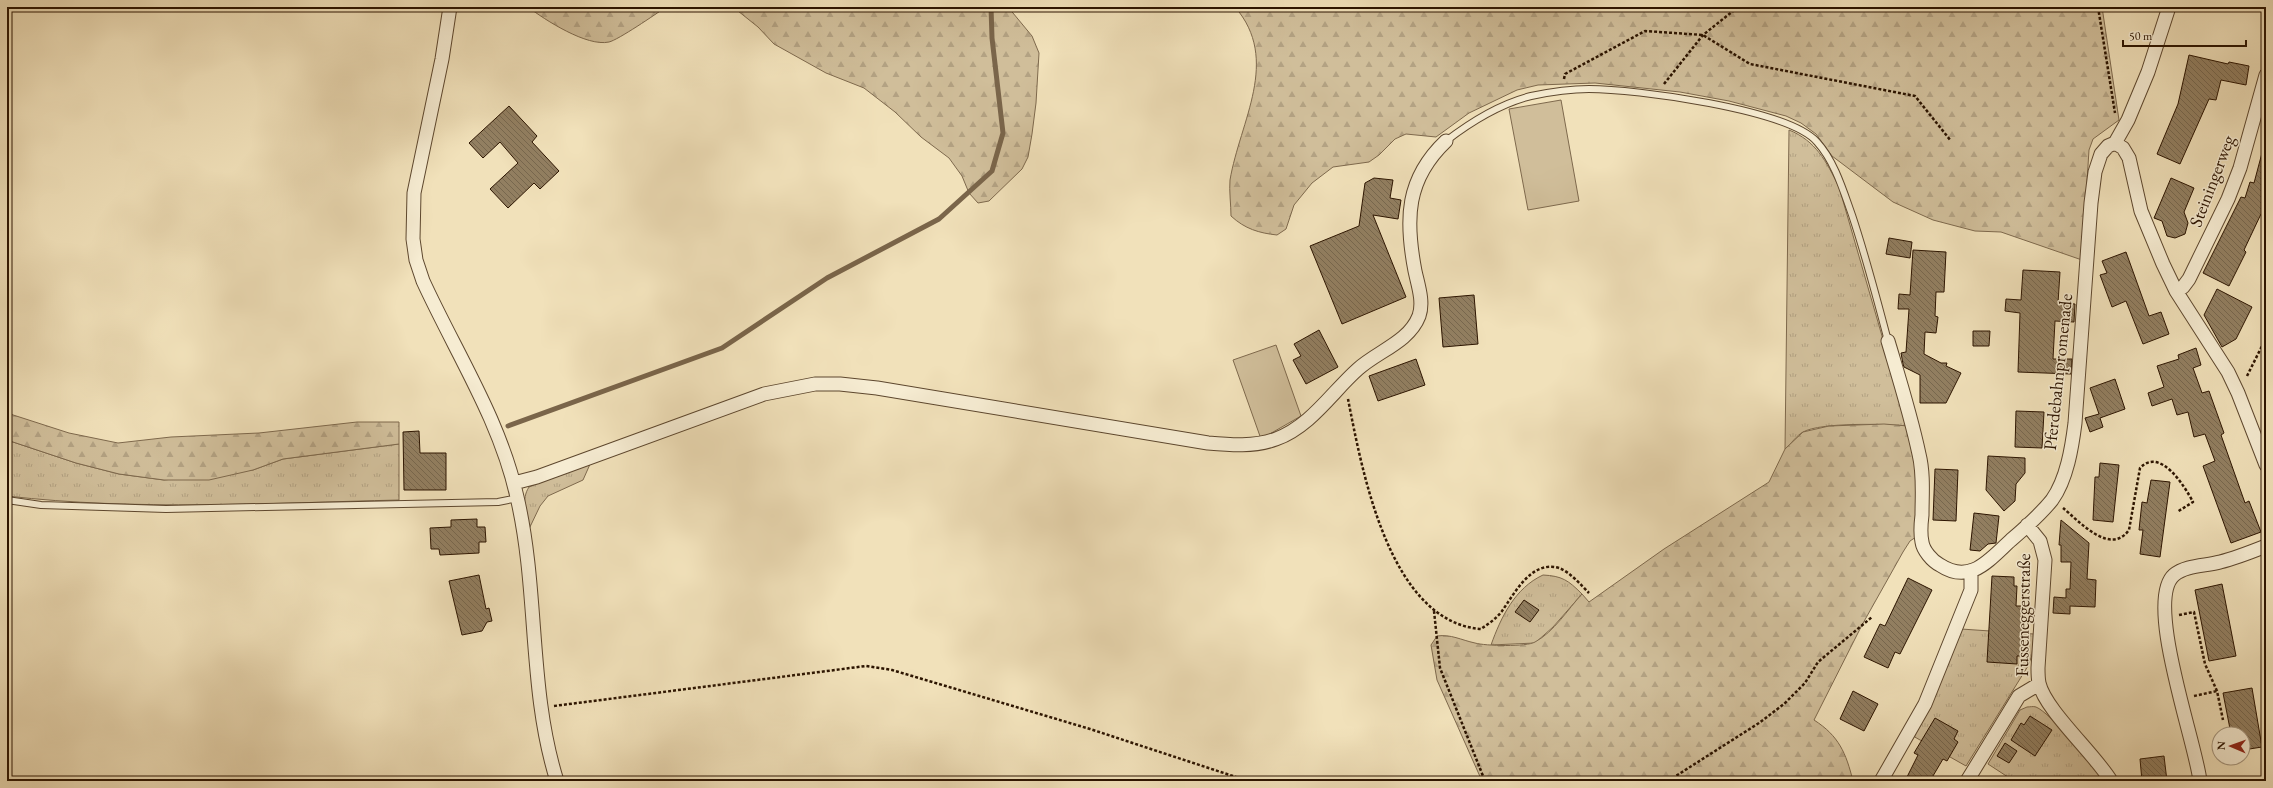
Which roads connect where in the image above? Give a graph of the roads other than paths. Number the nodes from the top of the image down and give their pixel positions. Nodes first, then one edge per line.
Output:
1 (450, 7) edge
2 (2169, 7) edge
3 (2266, 75) edge
4 (1446, 140) joint
5 (2115, 143) junction
6 (2176, 291) junction
7 (1888, 341) joint
8 (2266, 465) edge
9 (514, 483) junction
10 (518, 498) junction
11 (7, 500) edge
12 (2027, 525) junction
13 (2266, 546) edge
14 (1971, 572) junction
15 (2039, 684) junction
16 (557, 781) edge
17 (1881, 781) edge
18 (1967, 781) edge
19 (2111, 781) edge
20 (2200, 781) edge

1 - 9 street
2 - 5 street, Pferdebahnpromenade
3 - 6 street, Steiningerweg
4 - 7 lane
4 - 9 street
5 - 6 street
5 - 12 street, Pferdebahnpromenade
6 - 8 street
7 - 14 street
9 - 10 street
10 - 11 lane
10 - 16 street
12 - 14 street, Pferdebahnpromenade
12 - 15 street, Fusseneggerstraße
13 - 20 street
14 - 17 street
15 - 18 street
15 - 19 street, Fusseneggerstraße

